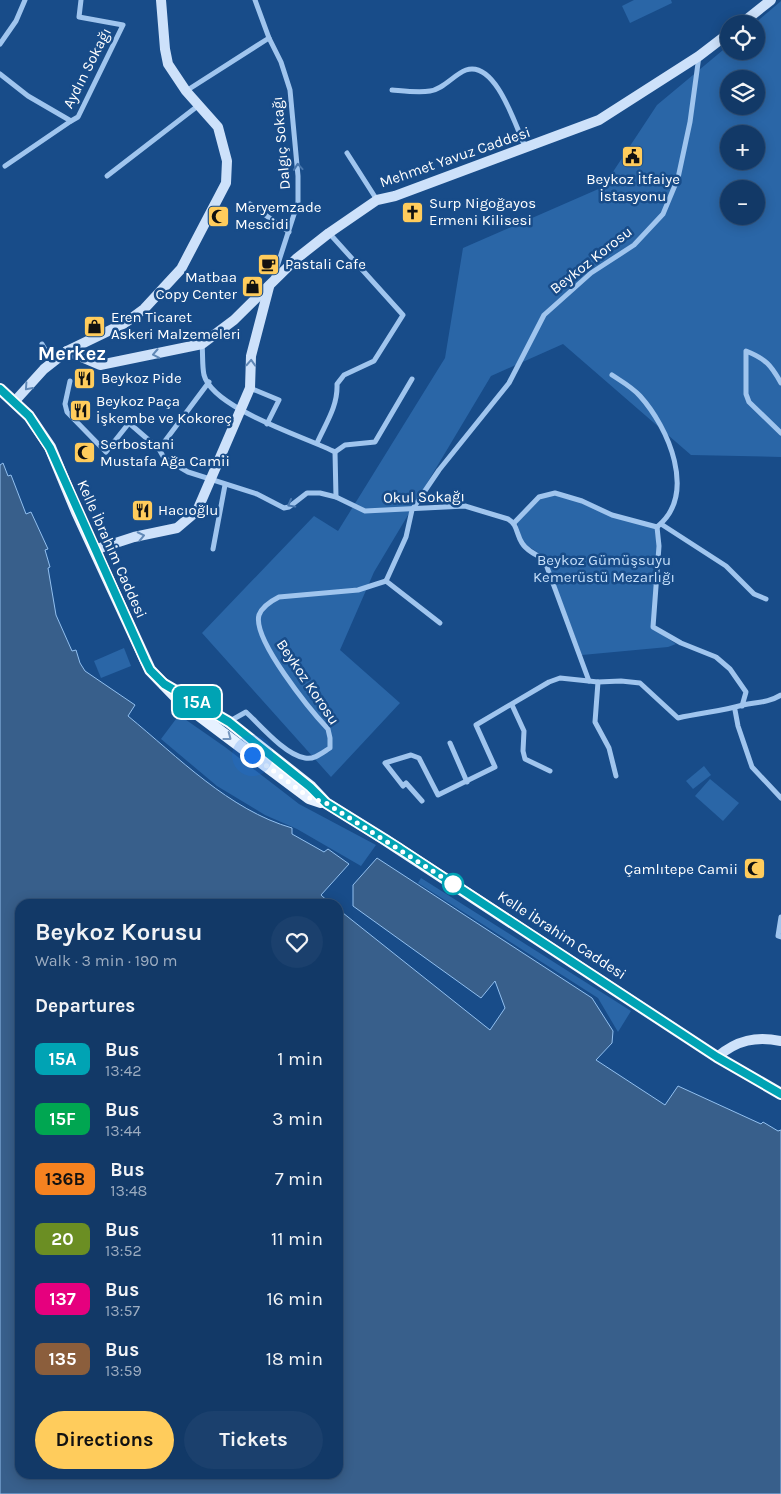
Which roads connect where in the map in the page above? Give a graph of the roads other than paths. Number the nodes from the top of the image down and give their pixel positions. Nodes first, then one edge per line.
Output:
1 (26, 0) edge
2 (81, 0) edge
3 (255, 0) edge
4 (771, 0) edge
5 (162, 1) edge
6 (752, 15) edge
7 (269, 38) junction
8 (720, 40) edge
9 (0, 44) edge
10 (699, 56) junction
11 (0, 74) edge
12 (392, 90) dead end
13 (186, 91) junction
14 (200, 105) junction
15 (71, 121) junction
16 (526, 149) junction
17 (347, 153) dead end
18 (5, 166) dead end
19 (107, 176) dead end
20 (377, 200) junction
21 (250, 204) dead end
22 (290, 232) junction
23 (329, 233) junction
24 (269, 286) junction
25 (42, 344) dead end
26 (202, 344) junction
27 (67, 351) junction
28 (52, 362) junction
29 (612, 375) dead end
30 (412, 379) dead end
31 (70, 381) dead end
32 (209, 382) junction
33 (781, 383) edge
34 (250, 388) junction
35 (0, 390) edge
36 (16, 401) junction
37 (241, 410) junction
38 (267, 424) junction
39 (781, 433) edge
40 (317, 443) junction
41 (159, 449) junction
42 (335, 452) junction
43 (209, 480) junction
44 (224, 485) junction
45 (336, 498) junction
46 (412, 510) junction
47 (514, 523) junction
48 (659, 525) junction
49 (213, 549) dead end
50 (94, 550) junction
51 (386, 581) junction
52 (766, 598) dead end
53 (440, 622) dead end
54 (589, 681) junction
55 (598, 682) junction
56 (164, 684) junction
57 (781, 695) edge
58 (512, 705) junction
59 (742, 706) junction
60 (735, 710) junction
61 (229, 722) junction
62 (450, 743) dead end
63 (550, 772) dead end
64 (616, 776) dead end
65 (467, 782) junction
66 (781, 798) edge
67 (422, 801) dead end
68 (326, 803) junction
69 (781, 917) edge
70 (781, 937) edge
71 (781, 1041) edge
72 (717, 1057) junction
73 (781, 1094) edge

1 - 9 street
2 - 15 street, Aydın Sokağı
3 - 7 street, Dalgıç Sokağı
4 - 6 street
5 - 13 street
7 - 13 street
22 -> 7 street, Dalgıç Sokağı
8 - 10 street, Mehmet Yavuz Caddesi
10 - 16 street, Mehmet Yavuz Caddesi
10 - 46 street, Beykoz Korosu
11 - 15 street, Aydın Sokağı
12 - 16 street
13 - 14 street
14 - 19 street
14 - 27 street
15 - 18 street, Aydın Sokağı
16 - 20 street, Mehmet Yavuz Caddesi
17 - 20 street
20 - 23 street, Mehmet Yavuz Caddesi
21 - 22 street
22 - 24 street, Dalgıç Sokağı
23 - 24 street, Mehmet Yavuz Caddesi
23 - 40 street
24 - 26 street, Mehmet Yavuz Caddesi
34 -> 24 street
25 - 28 street
26 -> 27 street, Mehmet Yavuz Caddesi
26 - 32 street
27 - 28 street
28 -> 36 street
29 - 48 street
30 - 42 street
31 - 41 street
32 - 37 street
32 - 41 street
33 - 39 street
34 - 37 street
34 - 38 street
35 - 36 main road, Kelle İbrahim Caddesi
36 - 50 main road, Kelle İbrahim Caddesi
37 - 38 street
37 - 43 street
38 - 40 street
40 - 42 street
41 - 43 street
42 - 45 street
43 - 44 street
50 -> 43 street
45 -> 44 street, Okul Sokağı
44 - 49 street
45 - 46 street, Okul Sokağı
46 - 47 street, Okul Sokağı
46 - 51 street
47 - 48 street
47 - 54 street
48 - 52 street
48 - 59 street
50 - 56 main road, Kelle İbrahim Caddesi
51 - 53 street
51 - 61 street, Beykoz Korosu
54 - 55 street
54 - 58 street
55 - 60 street
55 - 64 street
56 - 61 main road, Kelle İbrahim Caddesi
56 -> 68 main road, Kelle İbrahim Caddesi
57 - 59 street
58 - 63 street
58 - 65 street
59 - 60 street
60 - 66 street
61 - 68 main road, Kelle İbrahim Caddesi
62 - 65 street
65 - 67 street
68 - 72 main road, Kelle İbrahim Caddesi
69 - 70 street
71 - 72 street
72 - 73 main road, Kelle İbrahim Caddesi

